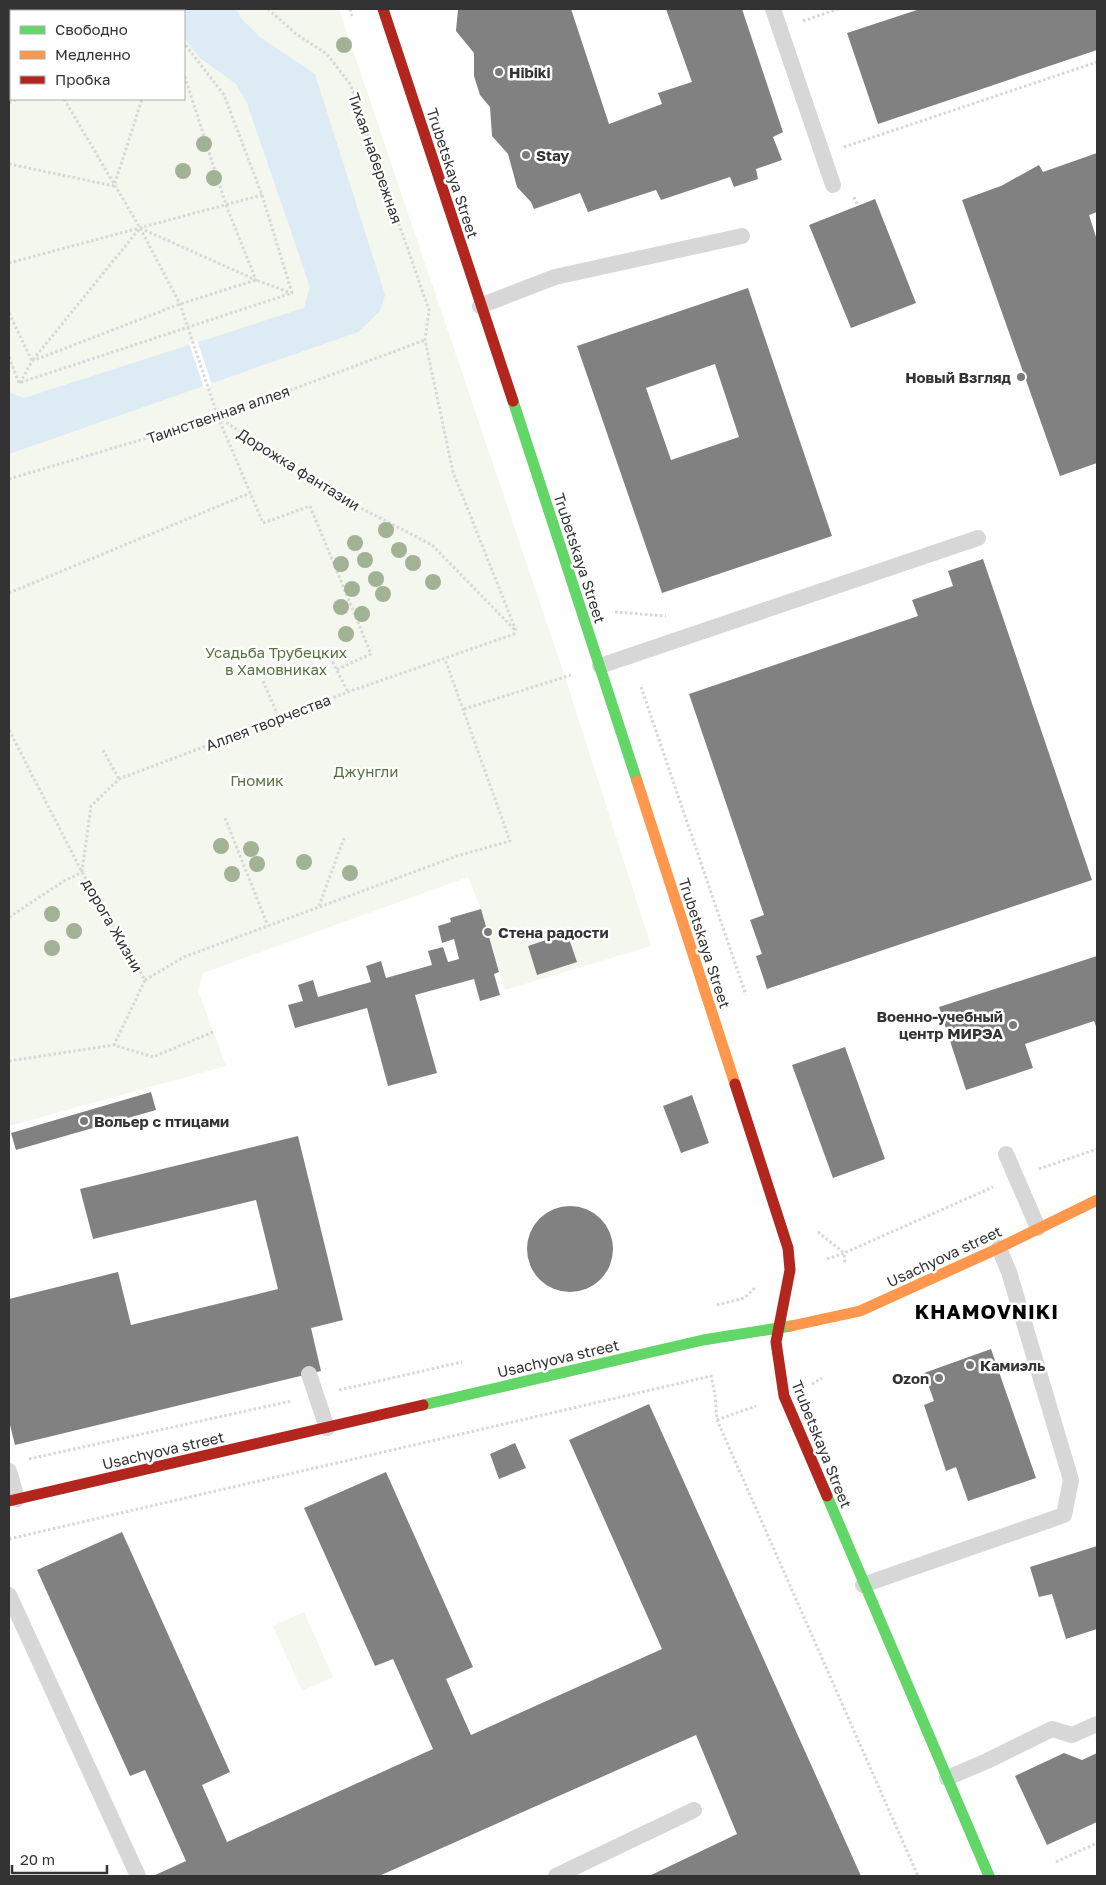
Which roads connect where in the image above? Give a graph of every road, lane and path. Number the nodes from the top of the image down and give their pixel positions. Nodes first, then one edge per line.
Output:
1 (268, 9) edge
2 (383, 9) edge
3 (773, 9) edge
4 (838, 9) edge
5 (780, 28) junction
6 (185, 44) edge
7 (1097, 62) edge
8 (185, 77) edge
9 (65, 100) edge
10 (142, 100) edge
11 (822, 154) junction
12 (9, 164) edge
13 (832, 185) dead end
14 (114, 186) junction
15 (262, 195) junction
16 (226, 205) junction
17 (140, 228) junction
18 (742, 236) dead end
19 (9, 263) edge
20 (256, 280) junction
21 (292, 293) junction
22 (180, 304) junction
23 (480, 306) junction
24 (9, 312) edge
25 (189, 328) junction
26 (425, 340) junction
27 (9, 357) edge
28 (32, 361) junction
29 (19, 383) junction
30 (218, 417) junction
31 (9, 479) edge
32 (250, 493) junction
33 (978, 538) dead end
34 (9, 593) edge
35 (612, 612) dead end
36 (517, 633) junction
37 (328, 652) dead end
38 (629, 656) junction
39 (445, 659) junction
40 (600, 666) junction
41 (336, 670) junction
42 (572, 674) dead end
43 (262, 681) dead end
44 (348, 692) junction
45 (464, 709) junction
46 (279, 718) junction
47 (9, 730) edge
48 (103, 750) dead end
49 (119, 778) junction
50 (225, 818) dead end
51 (344, 838) dead end
52 (82, 872) junction
53 (319, 907) junction
54 (9, 917) edge
55 (268, 926) junction
56 (145, 980) junction
57 (746, 995) dead end
58 (213, 1032) dead end
59 (114, 1045) junction
60 (9, 1062) edge
61 (1097, 1149) edge
62 (1006, 1154) dead end
63 (1016, 1177) junction
64 (1097, 1200) edge
65 (1038, 1228) junction
66 (818, 1232) dead end
67 (998, 1248) junction
68 (844, 1253) junction
69 (827, 1259) dead end
70 (845, 1263) dead end
71 (744, 1298) dead end
72 (712, 1306) dead end
73 (778, 1329) junction
74 (472, 1360) dead end
75 (309, 1374) dead end
76 (822, 1378) dead end
77 (810, 1386) dead end
78 (316, 1395) junction
79 (758, 1405) dead end
80 (717, 1420) junction
81 (326, 1428) junction
82 (28, 1459) dead end
83 (9, 1471) edge
84 (13, 1500) edge
85 (9, 1539) edge
86 (864, 1585) junction
87 (9, 1595) edge
88 (1097, 1724) edge
89 (947, 1778) junction
90 (694, 1810) dead end
91 (1097, 1844) edge
92 (1056, 1862) dead end
93 (138, 1876) edge
94 (556, 1876) edge
95 (918, 1876) edge
96 (989, 1876) edge

1 - 26 path, Тихая набережная
2 - 23 street, Trubetskaya Street
3 - 5 lane
4 - 5 path
5 - 11 lane
6 - 15 path
7 - 11 path
8 - 16 path
9 - 14 path
10 - 14 path
11 - 13 lane
12 - 14 path
14 - 17 path
15 - 16 path
15 - 21 path
16 - 17 path
16 - 20 path
17 - 19 path
17 - 20 path
17 - 22 path
17 - 28 path
18 - 23 lane
20 - 21 path
20 - 22 path
21 - 25 path
22 - 25 path
22 - 28 path
23 - 40 street, Trubetskaya Street
24 - 28 path
25 - 29 path
25 - 30 path
26 - 30 path, Таинственная аллея
26 - 36 path, Тихая набережная
27 - 29 path
28 - 29 path
30 - 31 path, Таинственная аллея
30 - 32 path
30 - 36 path, Дорожка фантазии
32 - 34 path
32 - 41 path
33 - 38 lane
35 - 38 path
36 - 39 path, Аллея творчества
37 - 41 path
38 - 40 lane
38 - 57 path
39 - 44 path, Аллея творчества
39 - 45 path
40 - 73 street, Trubetskaya Street
41 - 44 path
42 - 45 path
43 - 46 path
44 - 46 path, Аллея творчества
45 - 53 path
46 - 49 path, Аллея творчества
47 - 52 path, дорога Жизни
48 - 49 path
49 - 52 path, Аллея творчества
50 - 55 path
51 - 53 path
52 - 54 path
52 - 56 path, дорога Жизни
53 - 55 path
55 - 56 path
56 - 59 path, дорога Жизни
58 - 59 path
59 - 60 path
61 - 63 path
62 - 63 lane
63 - 65 lane
63 - 68 path
64 - 65 street, Usachyova street
65 - 67 street, Usachyova street
66 - 68 path
67 - 73 street, Usachyova street
67 - 86 lane
68 - 69 path
68 - 70 path
71 - 72 path
73 - 81 street, Usachyova street
73 - 86 street, Trubetskaya Street
74 - 78 path
75 - 78 lane
76 - 77 path
78 - 81 lane
78 - 82 path
79 - 80 path
80 - 85 path
80 - 95 path
81 - 84 street, Usachyova street
83 - 84 lane
86 - 89 street, Trubetskaya Street
87 - 93 lane
88 - 89 lane
89 - 96 street, Trubetskaya Street
90 - 94 lane
91 - 92 path

